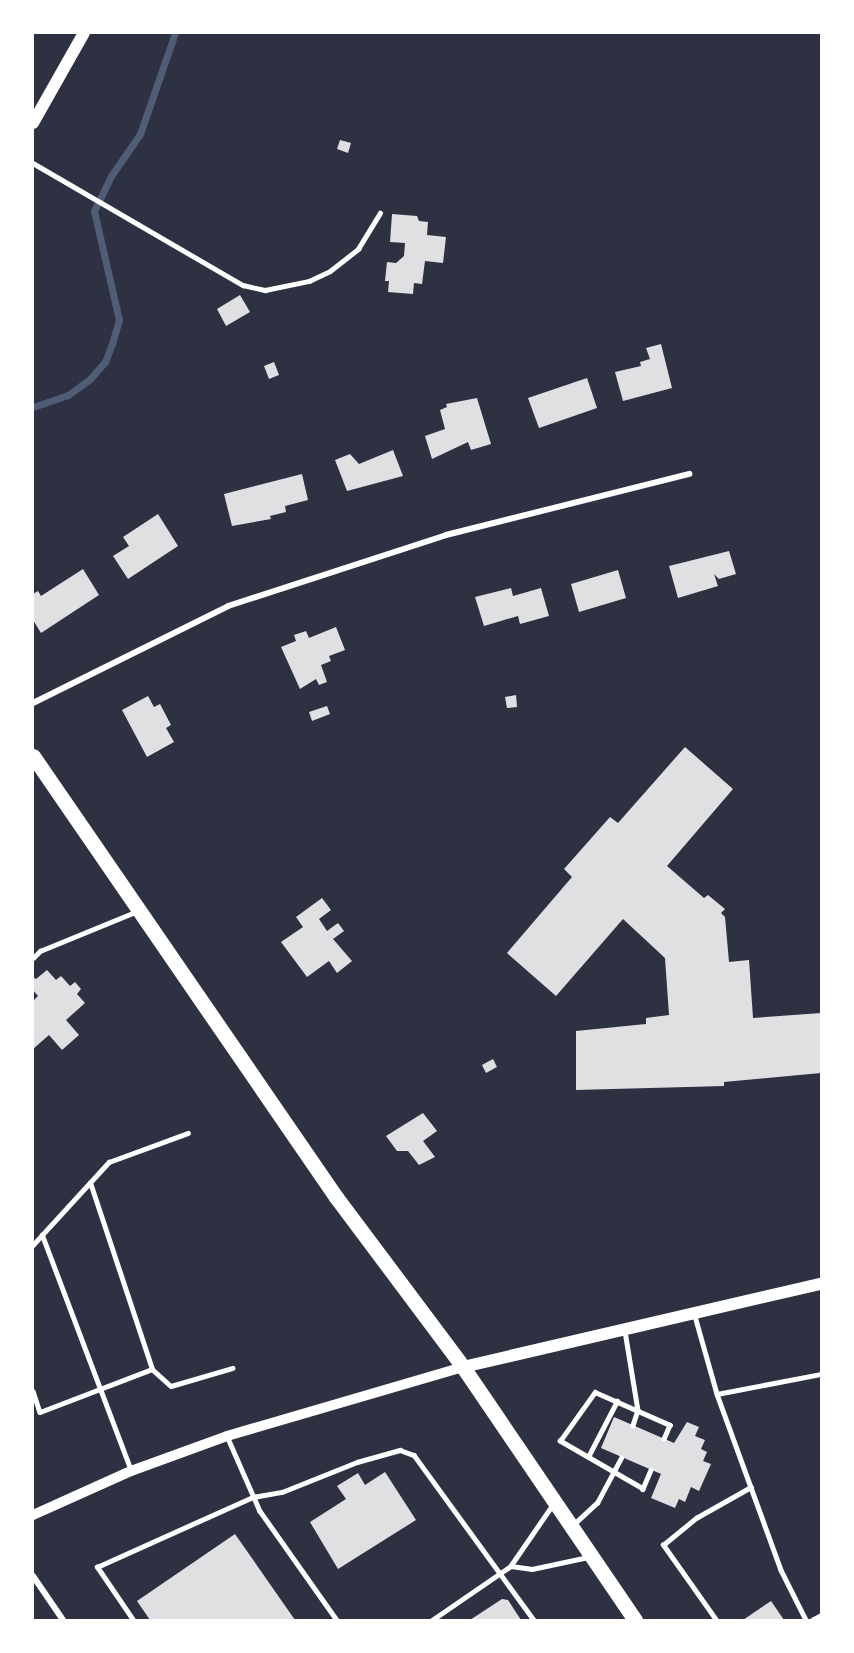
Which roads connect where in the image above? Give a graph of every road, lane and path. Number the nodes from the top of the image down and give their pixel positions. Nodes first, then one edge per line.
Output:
1 (84, 33) edge
2 (33, 123) edge
3 (33, 163) edge
4 (380, 213) dead end
5 (689, 474) dead end
6 (33, 703) edge
7 (33, 756) edge
8 (137, 910) junction
9 (33, 958) edge
10 (188, 1133) dead end
11 (90, 1183) junction
12 (42, 1235) junction
13 (33, 1245) edge
14 (821, 1284) edge
15 (694, 1312) junction
16 (624, 1329) junction
17 (463, 1367) junction
18 (232, 1368) dead end
19 (152, 1369) junction
20 (821, 1374) edge
21 (33, 1391) edge
22 (99, 1391) junction
23 (717, 1394) junction
24 (617, 1401) junction
25 (638, 1410) junction
26 (633, 1425) dead end
27 (227, 1436) junction
28 (664, 1439) dead end
29 (588, 1457) junction
30 (621, 1458) dead end
31 (651, 1470) dead end
32 (131, 1471) junction
33 (614, 1471) junction
34 (751, 1487) junction
35 (253, 1497) junction
36 (555, 1502) junction
37 (33, 1515) edge
38 (571, 1526) junction
39 (592, 1557) junction
40 (511, 1566) junction
41 (499, 1574) junction
42 (33, 1576) edge
43 (821, 1615) edge
44 (63, 1620) edge
45 (133, 1620) edge
46 (337, 1620) edge
47 (432, 1620) edge
48 (534, 1620) edge
49 (635, 1620) edge
50 (716, 1620) edge
51 (806, 1620) edge
52 (812, 1620) edge

1 - 2 main road
3 - 4 lane
5 - 6 street
7 - 8 main road
8 - 9 lane
8 - 17 main road
10 - 11 lane
11 - 12 lane
11 - 19 lane
12 - 13 lane
12 - 22 lane
14 - 15 main road
15 - 16 main road
15 - 23 lane
16 - 17 main road
16 - 25 lane
17 - 27 street
17 - 36 main road
18 - 19 lane
19 - 22 lane
20 - 23 lane
21 - 22 lane
22 - 32 lane
23 - 34 lane
24 - 25 lane
24 - 29 lane
24 - 29 lane
25 - 26 lane
25 - 28 lane
27 - 32 street
27 - 35 lane
29 - 33 lane
30 - 33 lane
31 - 33 lane
32 - 37 street
33 - 38 lane
34 - 50 lane
34 - 51 lane
35 - 41 lane
35 - 45 lane
35 - 46 lane
36 - 38 main road
36 - 40 lane
38 - 39 main road
39 - 40 lane
39 - 49 main road
40 - 41 lane
41 - 47 lane
41 - 48 lane
42 - 44 street
43 - 52 lane

